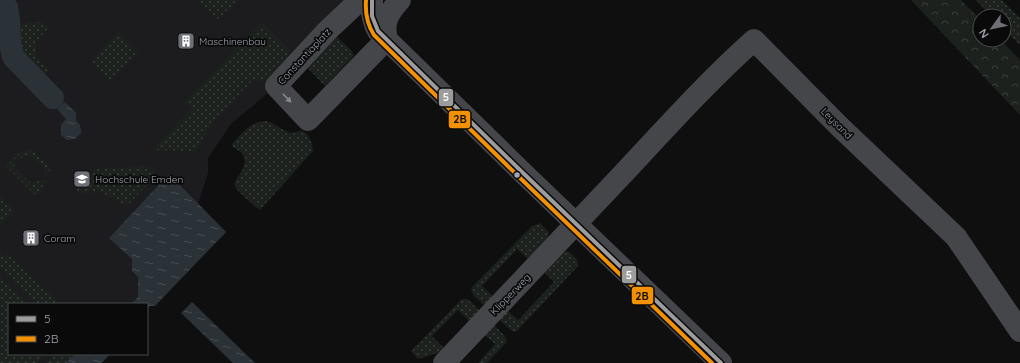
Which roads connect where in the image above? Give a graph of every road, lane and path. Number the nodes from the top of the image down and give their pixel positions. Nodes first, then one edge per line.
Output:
1 (360, 0) edge
2 (372, 0) edge
3 (400, 0) edge
4 (387, 39) junction
5 (576, 224) junction
6 (1020, 331) edge
7 (444, 363) edge
8 (721, 363) edge

1 -> 4 street, Constantiaplatz
2 - 4 street
3 - 4 street
4 - 5 street
5 - 6 street, Leysand
5 - 7 street, Klipperweg
5 - 8 street

